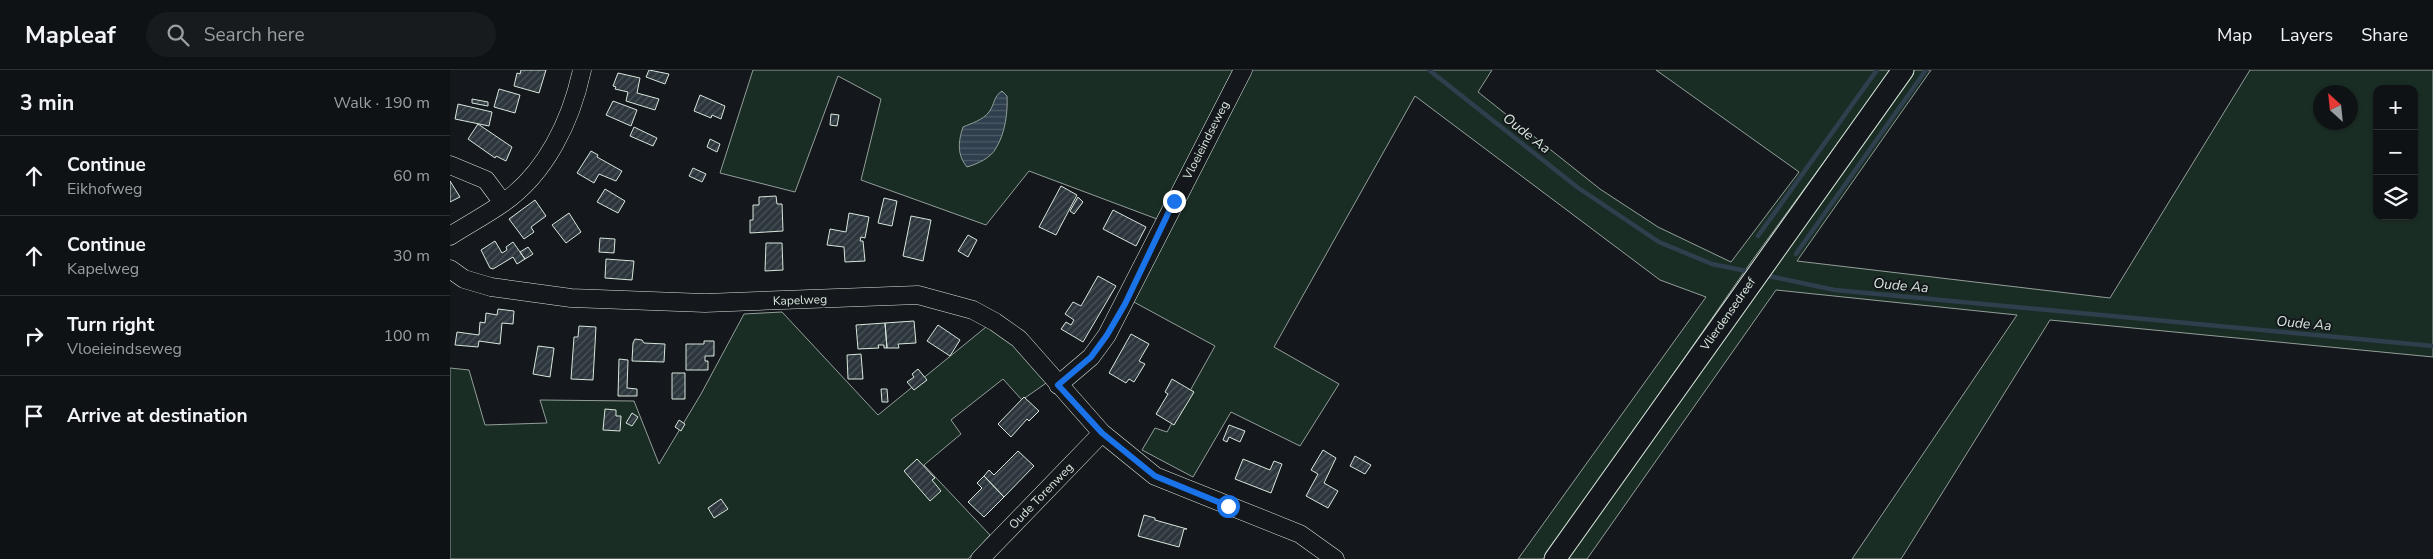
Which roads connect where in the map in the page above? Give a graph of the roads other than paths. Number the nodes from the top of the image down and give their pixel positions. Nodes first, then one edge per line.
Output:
1 (582, 70) edge
2 (1243, 70) edge
3 (1903, 70) edge
4 (450, 165) edge
5 (504, 203) junction
6 (450, 236) edge
7 (450, 269) edge
8 (1058, 385) junction
9 (1102, 433) junction
10 (980, 559) edge
11 (1335, 559) edge
12 (1555, 559) edge

1 - 5 street
2 - 8 street, Vloeieindseweg
3 - 12 main road, Vlierdensedreef
4 - 5 street
5 - 6 street
7 - 8 street, Kapelweg
8 - 9 street, Kapelweg
9 - 10 street, Oude Torenweg
9 - 11 street, Kapelweg

